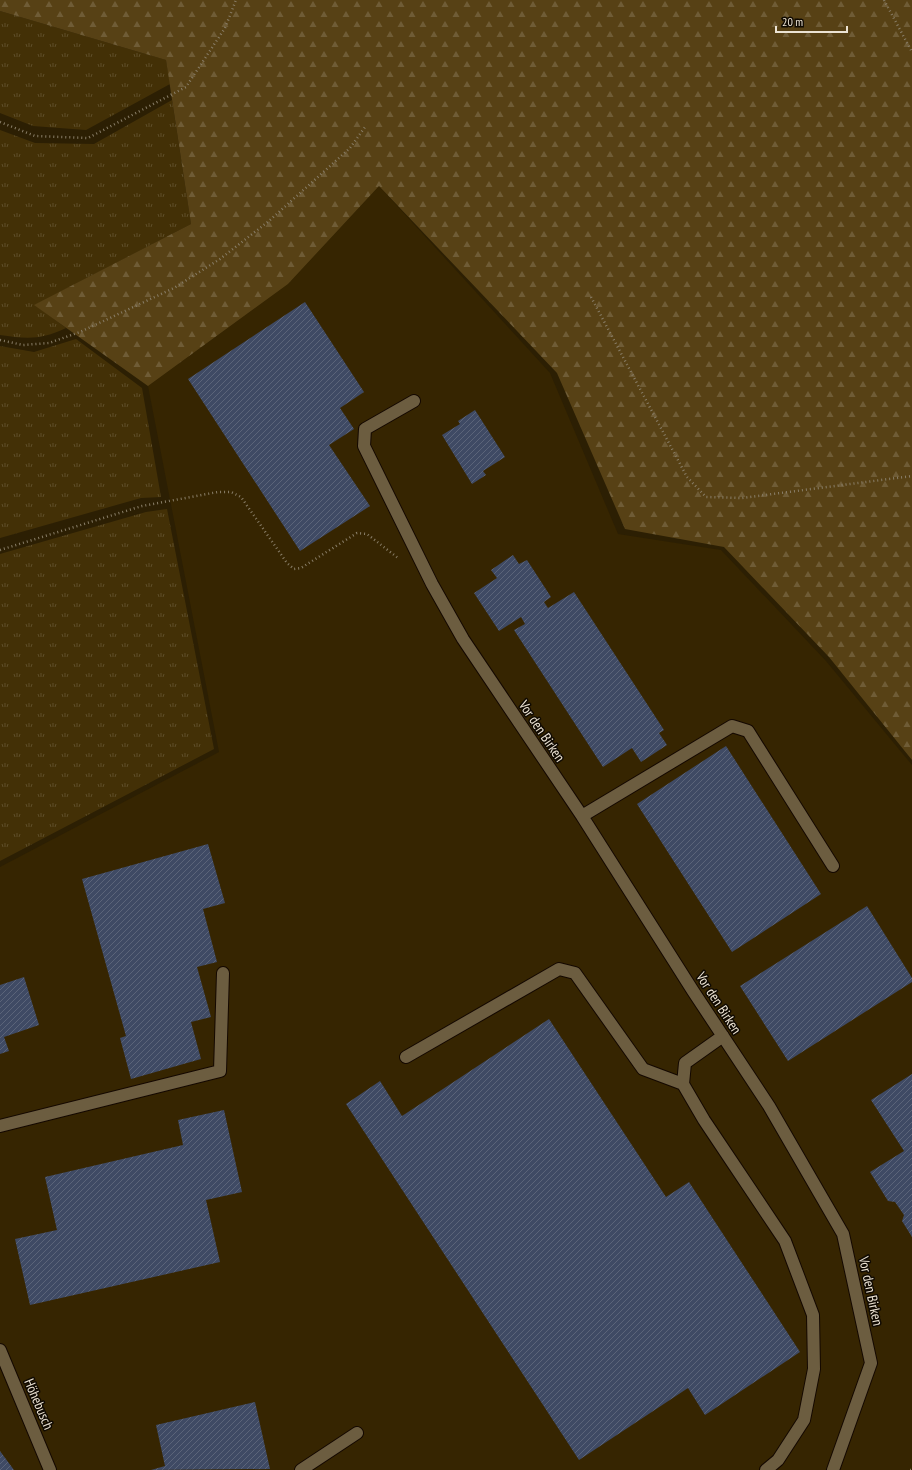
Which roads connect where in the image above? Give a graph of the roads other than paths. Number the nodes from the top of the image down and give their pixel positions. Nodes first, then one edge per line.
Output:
1 (414, 401) dead end
2 (582, 816) junction
3 (833, 866) dead end
4 (223, 973) dead end
5 (723, 1036) junction
6 (406, 1057) dead end
7 (682, 1084) junction
8 (0, 1126) edge
9 (0, 1350) edge
10 (357, 1433) dead end
11 (50, 1470) edge
12 (301, 1470) edge
13 (766, 1470) edge
14 (833, 1470) edge

1 - 2 street, Vor den Birken
2 - 3 street
2 - 5 street, Vor den Birken
4 - 8 street
5 - 7 street
5 - 14 street, Vor den Birken
6 - 7 street
7 - 13 street
9 - 11 street, Höhebusch
10 - 12 street

